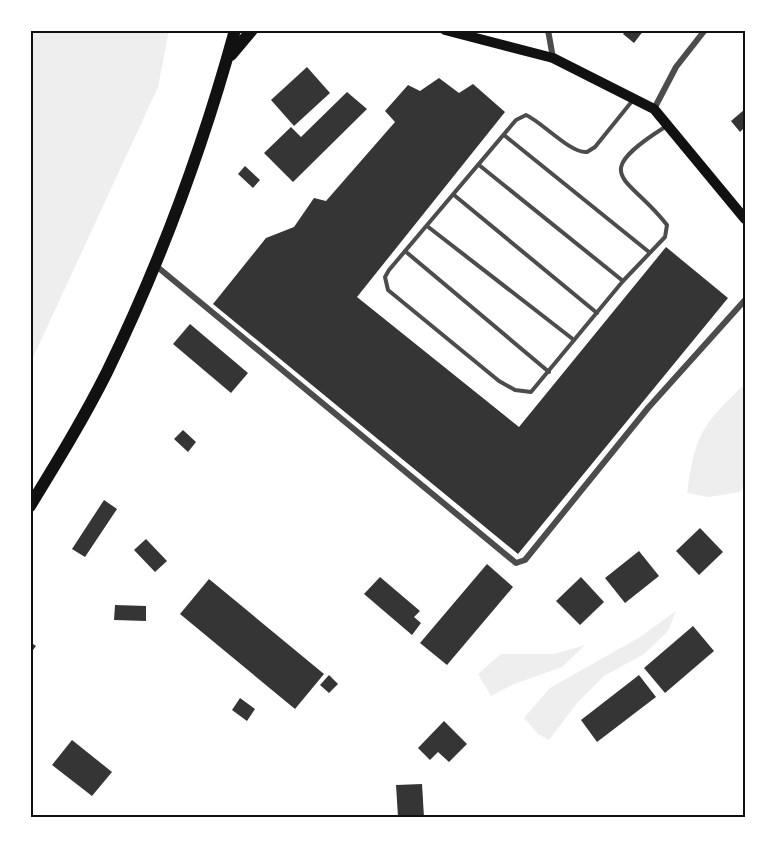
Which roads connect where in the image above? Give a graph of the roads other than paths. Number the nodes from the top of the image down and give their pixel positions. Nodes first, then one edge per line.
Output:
1 (234, 30) edge
2 (252, 30) edge
3 (548, 30) edge
4 (705, 30) edge
5 (453, 31) edge
6 (553, 58) junction
7 (226, 61) junction
8 (634, 99) junction
9 (654, 110) junction
10 (668, 125) junction
11 (504, 135) junction
12 (479, 165) junction
13 (453, 195) junction
14 (745, 219) edge
15 (427, 226) junction
16 (405, 251) junction
17 (649, 252) junction
18 (154, 264) junction
19 (623, 281) junction
20 (745, 300) edge
21 (597, 313) junction
22 (574, 340) junction
23 (549, 372) junction
24 (30, 506) edge

1 - 7 highway
2 - 7 highway
3 - 6 street
4 - 9 street
5 - 6 main road
6 - 8 main road
7 - 18 highway
8 - 9 main road
8 - 11 lane
9 - 10 main road
10 - 14 main road
10 - 17 lane
11 - 12 lane
11 - 17 lane
12 - 13 lane
12 - 19 lane
13 - 15 lane
13 - 21 lane
15 - 16 lane
15 - 22 lane
16 - 23 lane
16 - 23 lane
17 - 19 lane
18 - 20 street
18 - 24 highway
19 - 21 lane
21 - 22 lane
22 - 23 lane

